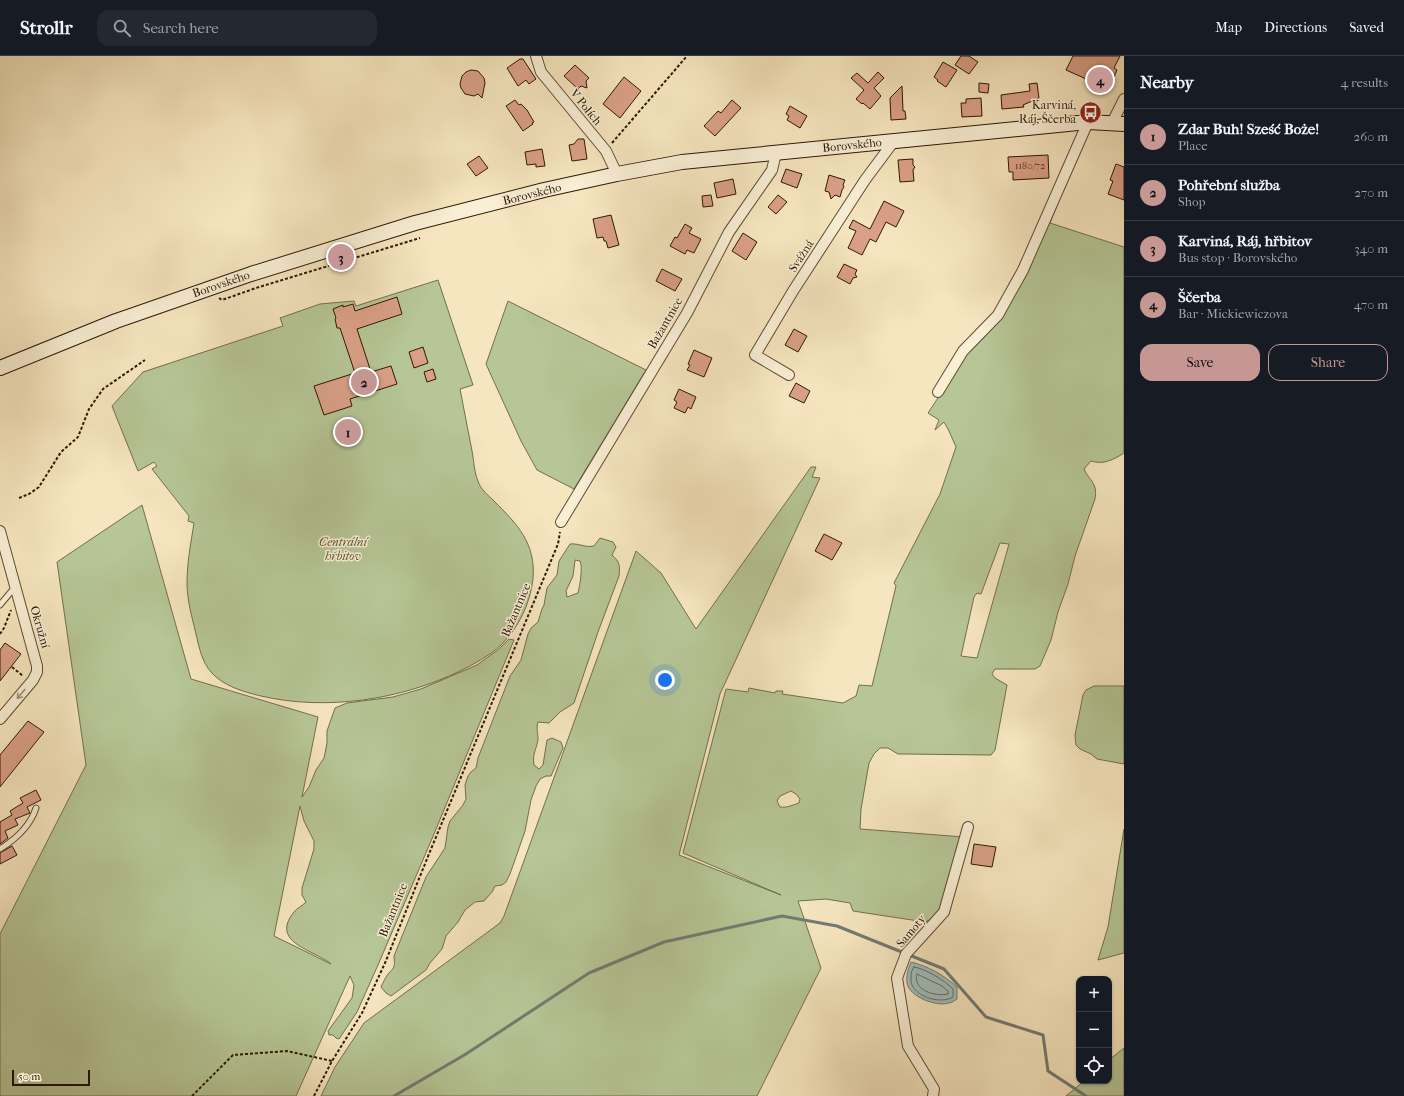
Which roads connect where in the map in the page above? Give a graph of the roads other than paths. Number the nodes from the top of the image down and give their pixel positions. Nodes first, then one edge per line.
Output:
1 (536, 56) edge
2 (1124, 99) edge
3 (1088, 122) junction
4 (1118, 124) edge
5 (894, 141) junction
6 (776, 153) junction
7 (617, 174) junction
8 (0, 368) edge
9 (789, 375) dead end
10 (938, 392) dead end
11 (561, 522) road end
12 (0, 531) edge
13 (15, 587) junction
14 (0, 605) edge
15 (0, 719) edge
16 (36, 808) dead end
17 (968, 827) dead end
18 (0, 849) edge
19 (933, 1096) edge

1 - 7 street, V Polích
2 - 4 street
3 - 4 main road, Borovského
3 - 5 main road, Borovského
3 - 10 street
5 - 6 main road, Borovského
5 - 9 street, Svážná
6 - 7 main road, Borovského
6 - 11 street, Bažantnice
7 - 8 main road, Borovského
12 - 13 street, Okružní
13 - 14 lane
13 -> 15 street, Okružní
16 - 18 lane
17 - 19 street, Samoty

